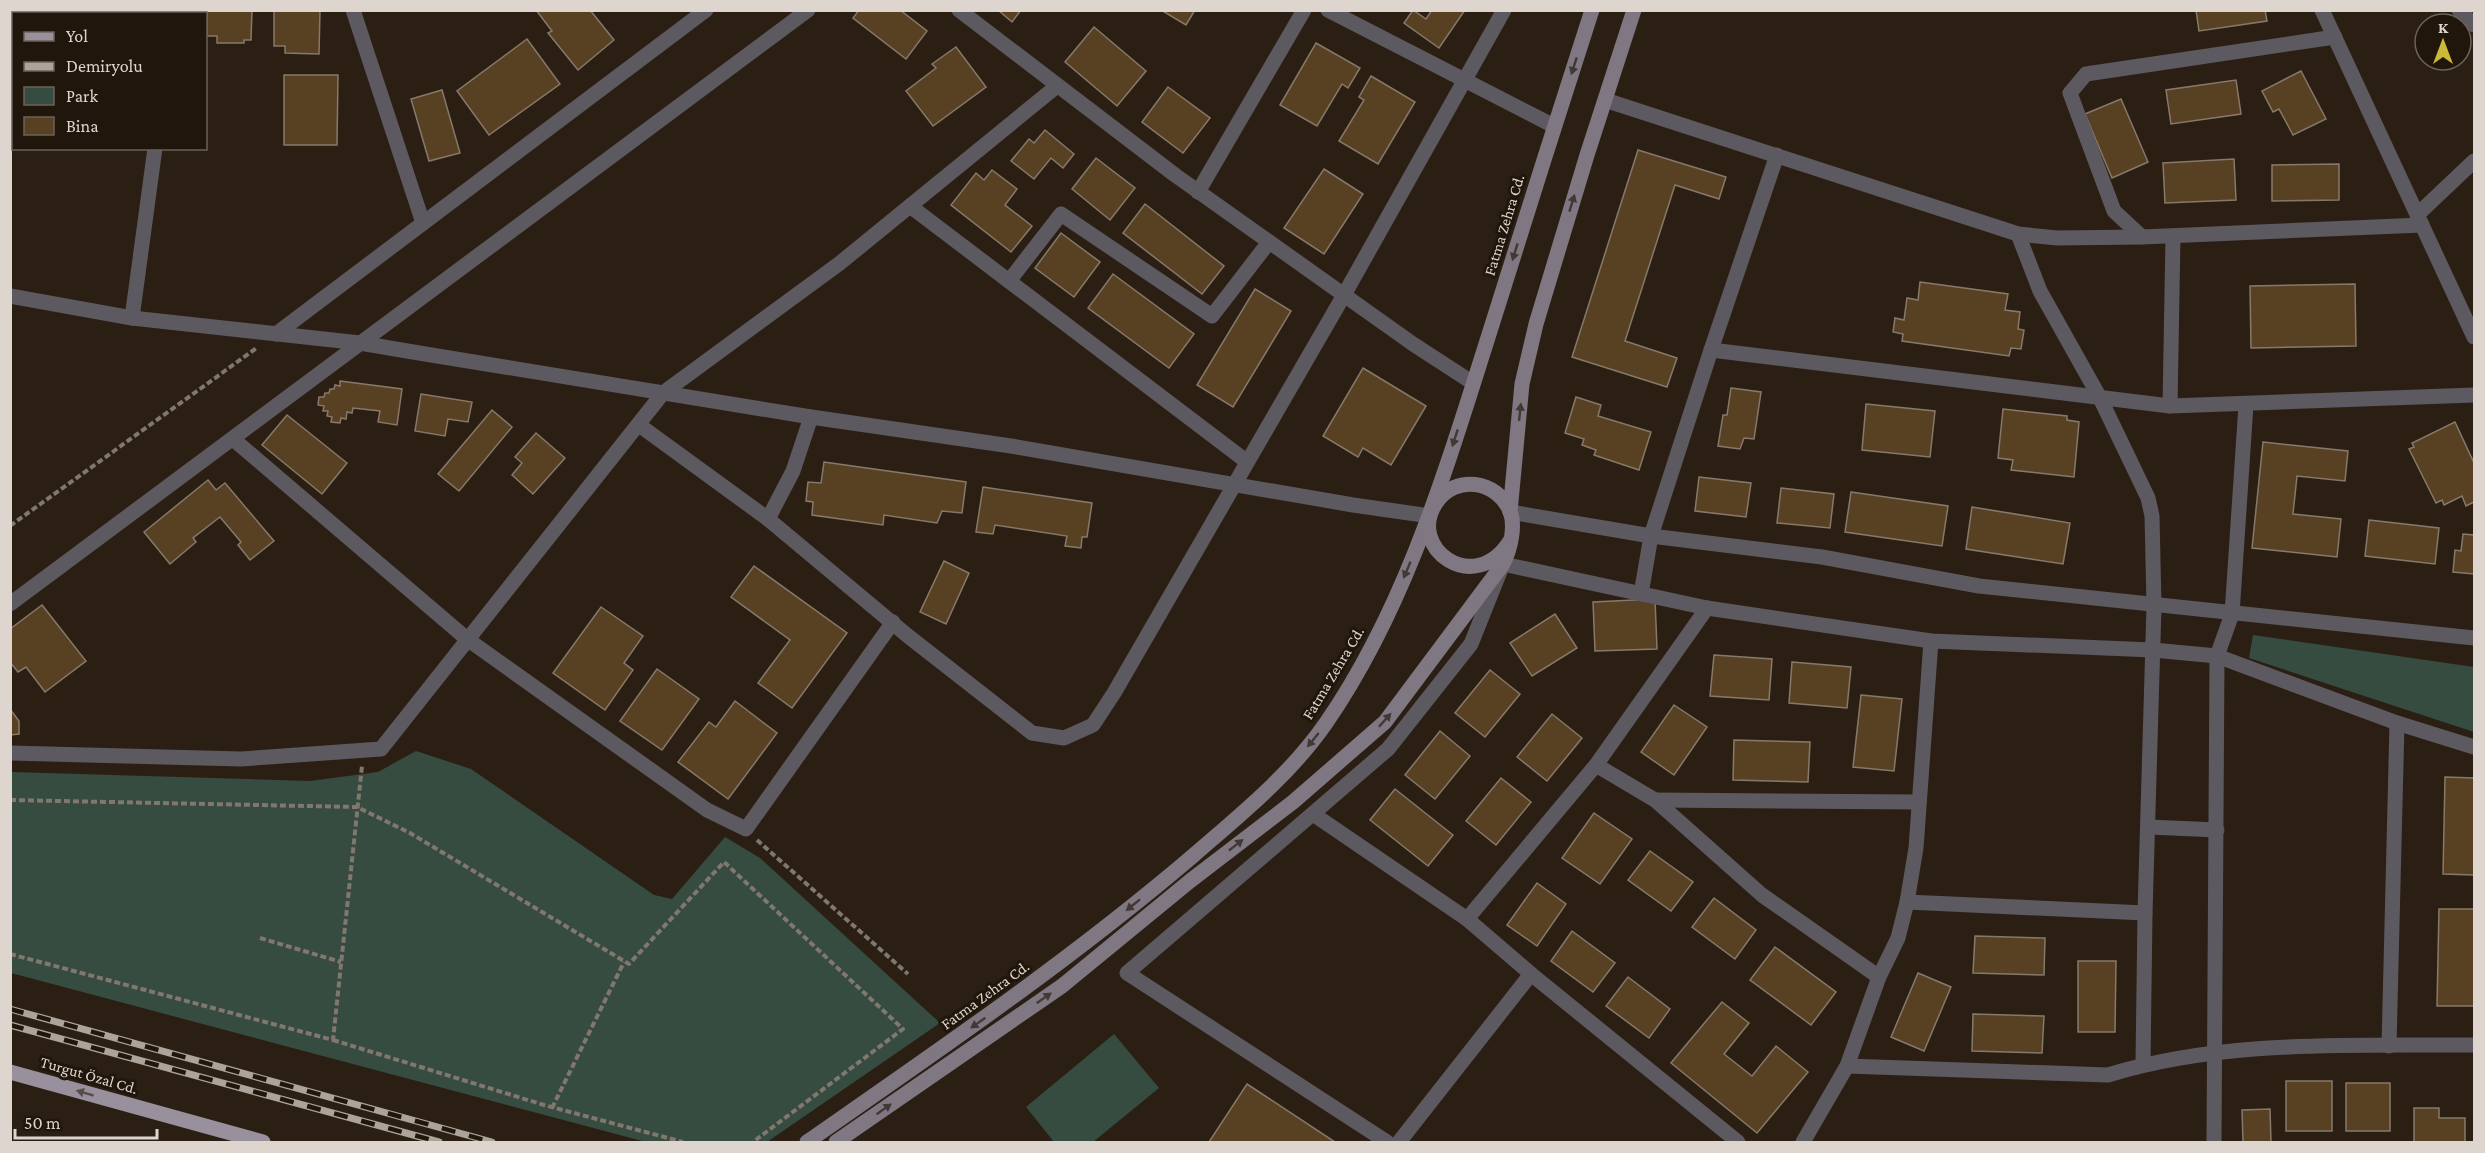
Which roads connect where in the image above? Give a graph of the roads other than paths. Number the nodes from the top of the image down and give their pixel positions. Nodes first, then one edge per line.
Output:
1 (353, 10) edge
2 (706, 10) edge
3 (808, 10) edge
4 (959, 10) edge
5 (1304, 10) edge
6 (1328, 10) edge
7 (1504, 10) edge
8 (1592, 10) edge
9 (1634, 10) edge
10 (2322, 10) edge
11 (2459, 10) edge
12 (2475, 25) edge
13 (2335, 37) junction
14 (1464, 82) junction
15 (1057, 86) junction
16 (1605, 100) junction
17 (1554, 126) junction
18 (155, 150) edge
19 (1777, 155) junction
20 (2475, 161) edge
21 (1198, 192) junction
22 (910, 206) junction
23 (2420, 220) junction
24 (423, 223) junction
25 (2018, 234) junction
26 (2173, 236) junction
27 (2142, 237) junction
28 (1269, 242) junction
29 (1009, 281) junction
30 (1344, 295) junction
31 (10, 296) edge
32 (132, 318) junction
33 (276, 334) junction
34 (2475, 337) edge
35 (360, 343) junction
36 (1711, 350) junction
37 (1473, 383) junction
38 (663, 393) junction
39 (2475, 395) edge
40 (2100, 398) junction
41 (2246, 405) junction
42 (2170, 406) junction
43 (812, 417) junction
44 (639, 424) junction
45 (233, 439) junction
46 (1246, 461) junction
47 (1234, 483) junction
48 (1510, 512) junction
49 (1430, 516) junction
50 (768, 519) junction
51 (1652, 536) junction
52 (1509, 541) junction
53 (1503, 564) junction
54 (1641, 594) junction
55 (10, 604) edge
56 (2154, 606) junction
57 (1707, 608) junction
58 (2232, 614) junction
59 (892, 622) junction
60 (2475, 638) edge
61 (467, 639) junction
62 (1931, 641) junction
63 (2153, 650) junction
64 (2217, 656) junction
65 (2397, 723) junction
66 (2475, 747) edge
67 (10, 753) edge
68 (1596, 765) junction
69 (1655, 800) junction
70 (1919, 802) junction
71 (1313, 814) junction
72 (2149, 827) junction
73 (2217, 830) junction
74 (1907, 902) junction
75 (2145, 913) junction
76 (1467, 919) junction
77 (1531, 974) junction
78 (1879, 977) junction
79 (2475, 1045) edge
80 (2389, 1046) junction
81 (2216, 1052) junction
82 (2144, 1064) junction
83 (1847, 1066) junction
84 (10, 1072) edge
85 (263, 1143) edge
86 (807, 1143) edge
87 (836, 1143) edge
88 (1387, 1143) edge
89 (1399, 1143) edge
90 (1738, 1143) edge
91 (1803, 1143) edge
92 (2214, 1143) edge

1 - 24 street
2 - 24 street
3 - 35 street
4 - 15 street
5 - 21 street
6 - 14 street
7 - 14 street
8 -> 17 main road, Fatma Zehra Cd.
9 - 16 main road
10 - 13 street
11 - 12 street
13 - 23 street
13 - 27 street
14 - 17 street
14 - 30 street
15 - 21 street
15 - 22 street
16 - 19 street
48 -> 16 main road
17 -> 37 main road, Fatma Zehra Cd.
18 - 32 street
19 - 25 street
19 - 36 street
20 - 23 street
21 - 28 street
22 - 29 street
22 - 38 street
23 - 26 street
23 - 34 street
24 - 33 street
25 - 27 street
25 - 40 street
26 - 27 street
26 - 42 street
28 - 29 street
28 - 30 street
29 - 46 street
30 - 37 street
30 - 46 street
31 - 32 street
32 - 33 street
33 - 35 street
35 - 38 street
35 - 45 street
36 - 40 street
36 - 51 street
37 -> 49 main road, Fatma Zehra Cd.
38 - 43 street
38 - 44 street
39 - 41 street
40 - 42 street
40 - 56 street
41 - 42 street
41 - 58 street
43 - 47 street
43 - 50 street
44 - 50 street
44 - 61 street
45 - 55 street
45 - 61 street
46 - 47 street
47 - 49 street
47 - 59 street
48 - 49 main road
48 - 51 street
48 - 52 main road
49 - 52 main road
49 -> 86 main road, Fatma Zehra Cd.
50 - 59 street
51 - 54 street
51 - 56 street
52 - 53 main road
53 - 54 street
53 - 71 street
87 -> 53 main road
54 - 57 street
56 - 58 street
56 - 63 street
57 - 62 street
57 - 68 street
58 - 60 street
58 - 64 street
59 - 61 street
61 - 67 street
62 - 63 street
62 - 70 street
63 - 64 street
63 - 72 street
64 - 65 street
64 - 73 street
65 - 66 street
65 - 80 street
68 - 69 street
68 - 76 street
69 - 70 street
69 - 78 street
70 - 74 street
71 - 76 street
71 - 88 street
72 - 73 street
72 - 75 street
73 - 81 street
74 - 75 street
74 - 78 street
75 - 82 street
76 - 77 street
77 - 89 street
77 - 90 street
78 - 83 street
79 - 80 street
80 - 81 street
81 - 82 street
81 - 92 street
82 - 83 street
83 - 91 street
85 -> 84 main road, Turgut Özal Cd.

